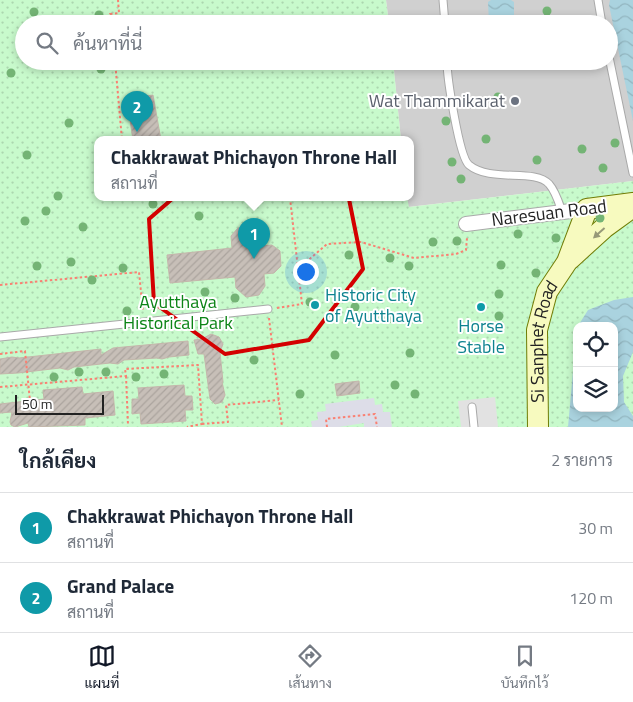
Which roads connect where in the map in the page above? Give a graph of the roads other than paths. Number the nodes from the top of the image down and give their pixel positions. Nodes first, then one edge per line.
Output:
1 (443, 0) edge
2 (598, 0) edge
3 (444, 15) edge
4 (600, 15) edge
5 (447, 70) edge
6 (612, 70) edge
7 (633, 173) edge
8 (633, 203) edge
9 (633, 207) edge
10 (587, 209) junction
11 (562, 212) junction
12 (466, 224) road end
13 (567, 262) junction
14 (268, 309) road end
15 (0, 337) edge
16 (472, 407) dead end
17 (474, 427) edge
18 (538, 427) edge

1 - 3 lane
2 - 4 lane
5 - 11 lane
6 - 7 lane
8 - 10 street, Naresuan Road
9 -> 13 street, Si Sanphet Road
10 - 11 street, Naresuan Road
10 - 13 street, Si Sanphet Road
11 - 12 street, Naresuan Road
13 - 18 street, Si Sanphet Road
14 - 15 lane
16 - 17 lane

